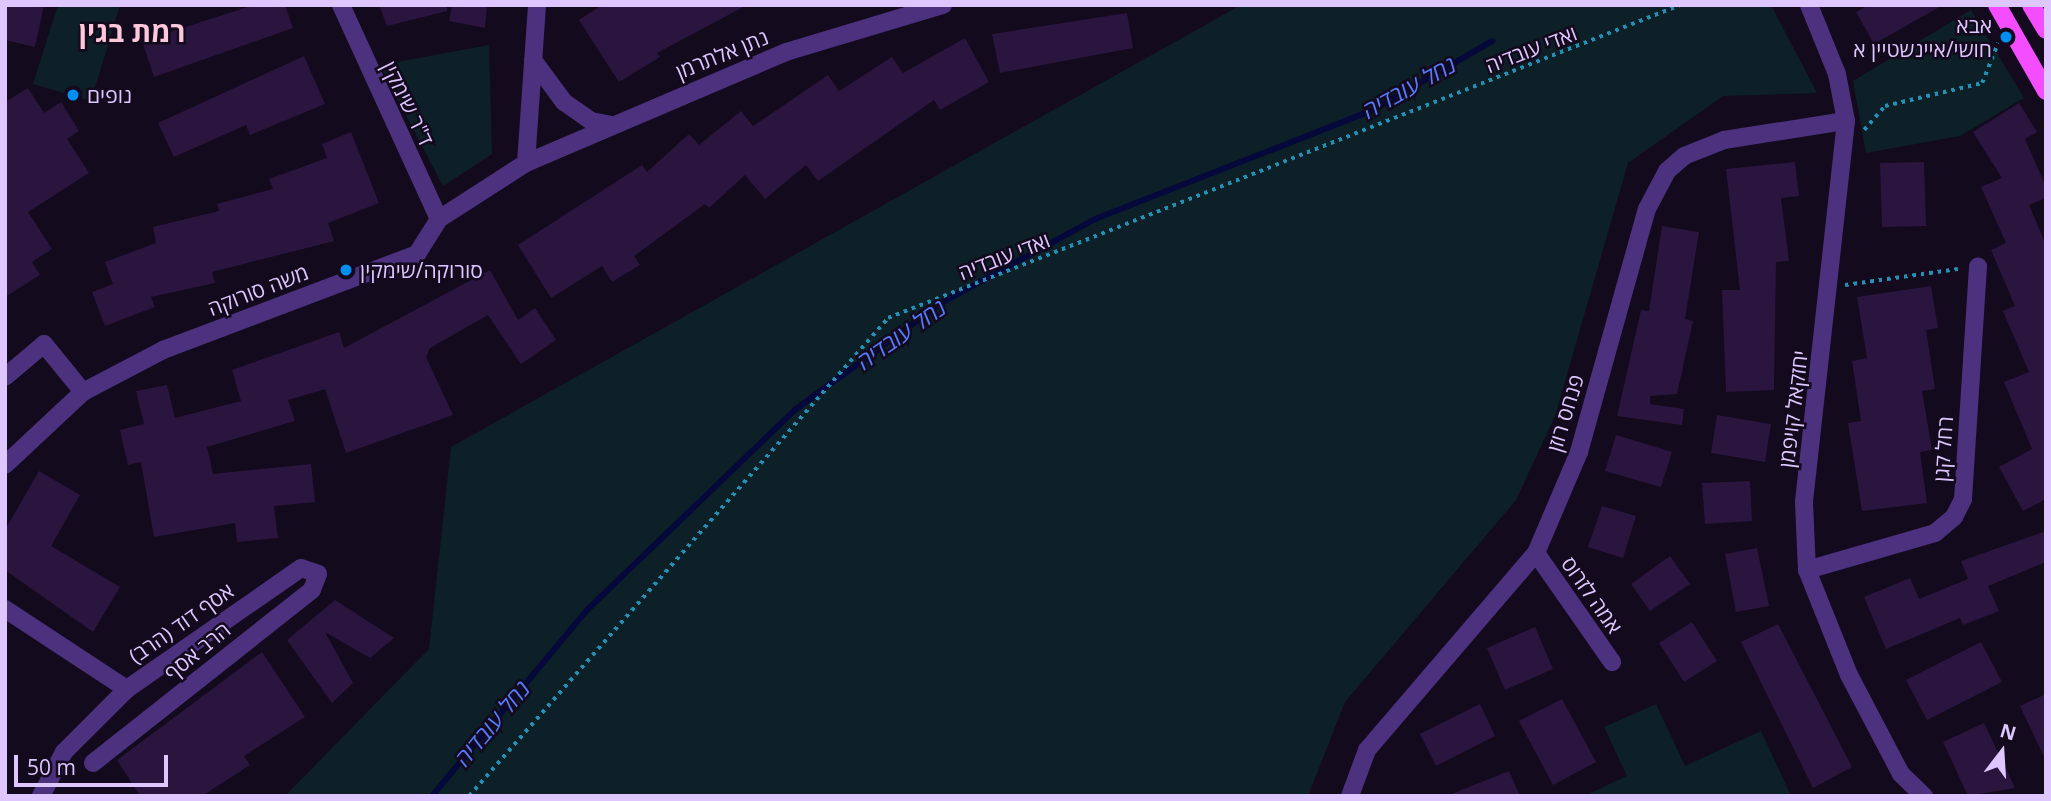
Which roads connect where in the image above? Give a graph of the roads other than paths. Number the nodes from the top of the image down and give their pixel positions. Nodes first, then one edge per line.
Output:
1 (341, 5) edge
2 (537, 5) edge
3 (943, 5) edge
4 (1809, 5) edge
5 (1997, 5) edge
6 (2031, 5) edge
7 (2046, 30) edge
8 (533, 60) junction
9 (2046, 91) edge
10 (1846, 121) junction
11 (611, 125) junction
12 (526, 163) junction
13 (439, 219) junction
14 (1978, 266) road end
15 (5, 377) edge
16 (83, 392) junction
17 (8, 456) edge
18 (1536, 553) junction
19 (1807, 570) junction
20 (313, 571) joint
21 (5, 609) edge
22 (1612, 662) dead end
23 (127, 689) junction
24 (93, 763) dead end
25 (41, 796) edge
26 (1350, 796) edge
27 (1924, 796) edge

1 - 13 street, ד"ר שימקין
2 - 8 street
3 - 11 street, נתן אלתרמן
4 - 10 street, יחזקאל קויפמן
5 - 9 main road
6 - 7 main road
8 - 11 street
8 - 12 street
10 - 18 street, פנחס רוזן
10 - 19 street, יחזקאל קויפמן
11 - 12 street, נתן אלתרמן
12 - 13 street, משה סורוקה
13 - 16 street, משה סורוקה
14 - 19 street, רחל קגן
15 - 16 street
16 - 17 street, משה סורוקה
18 - 22 street, אמה לזרוס
18 - 26 street, פנחס רוזן
19 - 27 street, יחזקאל קויפמן
20 - 23 street, אסף דוד (הרב)
20 - 24 street, הרב אסף
21 - 23 street, אסף דוד (הרב)
23 - 25 street

